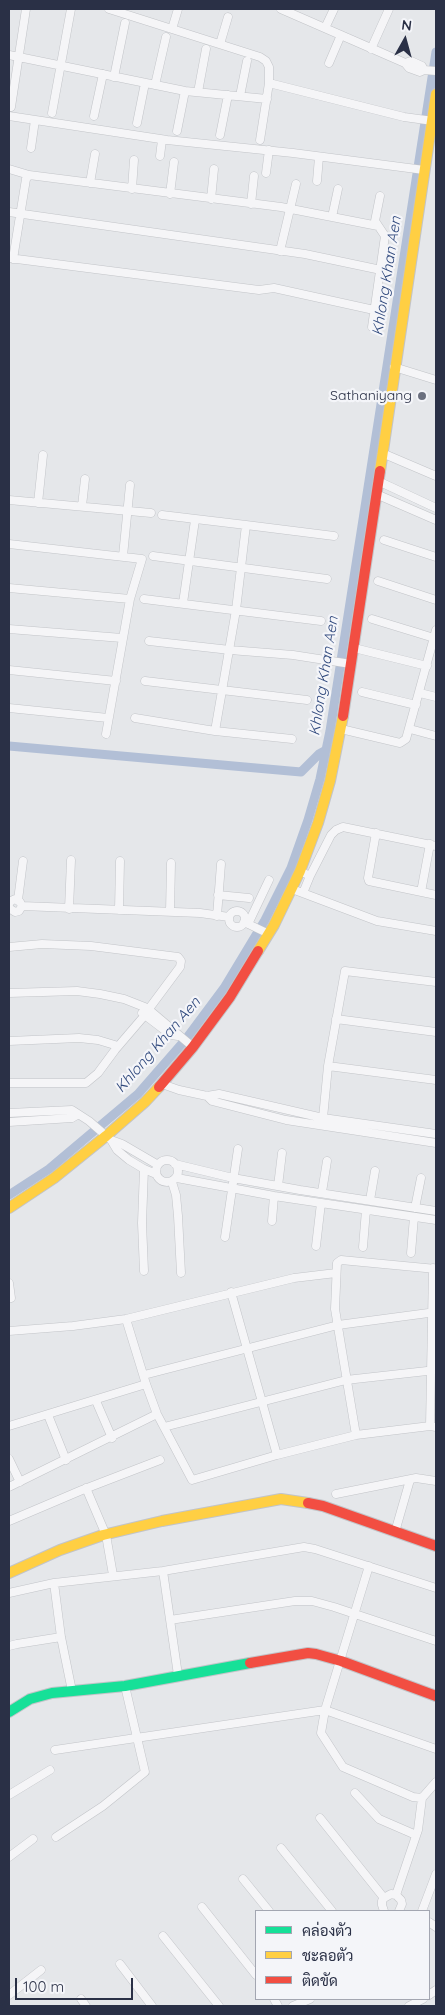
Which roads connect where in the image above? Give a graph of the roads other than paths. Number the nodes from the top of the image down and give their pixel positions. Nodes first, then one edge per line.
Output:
1 (26, 9) edge
2 (71, 9) edge
3 (109, 9) edge
4 (178, 9) edge
5 (282, 9) edge
6 (334, 9) edge
7 (389, 9) edge
8 (125, 11) edge
9 (228, 18) dead end
10 (125, 23) dead end
11 (325, 28) junction
12 (172, 29) junction
13 (341, 35) junction
14 (166, 37) dead end
15 (220, 44) junction
16 (371, 48) junction
17 (206, 49) dead end
18 (9, 55) edge
19 (18, 57) junction
20 (248, 61) dead end
21 (329, 63) dead end
22 (62, 65) junction
23 (430, 70) edge
24 (103, 74) junction
25 (114, 76) junction
26 (144, 83) junction
27 (269, 83) junction
28 (155, 85) junction
29 (185, 91) junction
30 (198, 92) junction
31 (436, 94) edge
32 (228, 95) junction
33 (240, 96) junction
34 (267, 99) junction
35 (10, 107) dead end
36 (52, 113) dead end
37 (9, 116) edge
38 (94, 116) dead end
39 (35, 120) junction
40 (431, 120) junction
41 (137, 122) dead end
42 (177, 130) dead end
43 (220, 135) dead end
44 (162, 140) junction
45 (260, 140) dead end
46 (31, 148) dead end
47 (269, 150) junction
48 (95, 154) dead end
49 (160, 156) dead end
50 (319, 156) junction
51 (134, 160) dead end
52 (174, 162) dead end
53 (214, 169) dead end
54 (422, 169) junction
55 (9, 170) edge
56 (266, 173) dead end
57 (29, 175) junction
58 (254, 176) dead end
59 (317, 181) dead end
60 (90, 183) junction
61 (296, 184) dead end
62 (338, 188) dead end
63 (132, 189) junction
64 (170, 194) junction
65 (380, 196) dead end
66 (211, 199) junction
67 (251, 204) junction
68 (289, 209) junction
69 (9, 212) edge
70 (21, 215) junction
71 (332, 217) junction
72 (378, 226) junction
73 (280, 251) junction
74 (11, 258) edge
75 (381, 270) junction
76 (374, 310) junction
77 (372, 327) dead end
78 (394, 367) junction
79 (436, 380) edge
80 (382, 453) junction
81 (43, 455) dead end
82 (436, 476) edge
83 (85, 479) dead end
84 (378, 481) junction
85 (130, 485) dead end
86 (376, 494) junction
87 (9, 500) edge
88 (38, 503) junction
89 (82, 506) junction
90 (436, 508) edge
91 (127, 511) junction
92 (151, 513) dead end
93 (162, 515) dead end
94 (195, 520) junction
95 (436, 520) edge
96 (246, 525) junction
97 (334, 536) dead end
98 (384, 540) dead end
99 (9, 544) edge
100 (123, 556) junction
101 (153, 556) dead end
102 (436, 558) edge
103 (190, 560) junction
104 (241, 566) junction
105 (327, 579) dead end
106 (378, 580) dead end
107 (9, 588) edge
108 (130, 599) junction
109 (144, 599) dead end
110 (436, 600) edge
111 (183, 603) junction
112 (236, 610) junction
113 (372, 619) dead end
114 (321, 621) dead end
115 (9, 628) edge
116 (435, 634) edge
117 (122, 638) junction
118 (149, 641) dead end
119 (354, 648) junction
120 (434, 649) edge
121 (230, 650) junction
122 (350, 664) junction
123 (427, 666) junction
124 (9, 670) edge
125 (116, 680) junction
126 (145, 681) dead end
127 (223, 690) junction
128 (362, 692) dead end
129 (420, 693) junction
130 (436, 697) edge
131 (307, 700) dead end
132 (416, 705) junction
133 (9, 708) edge
134 (108, 718) junction
135 (135, 718) dead end
136 (341, 728) junction
137 (410, 729) junction
138 (216, 730) junction
139 (106, 734) dead end
140 (436, 736) edge
141 (292, 739) dead end
142 (376, 833) junction
143 (433, 845) edge
144 (71, 860) dead end
145 (23, 861) dead end
146 (120, 861) dead end
147 (170, 863) dead end
148 (221, 864) dead end
149 (300, 871) junction
150 (310, 876) junction
151 (269, 880) dead end
152 (292, 889) junction
153 (421, 892) junction
154 (303, 893) junction
155 (436, 895) edge
156 (218, 896) junction
157 (249, 898) dead end
158 (13, 903) edge
159 (69, 909) junction
160 (119, 910) junction
161 (170, 912) junction
162 (217, 916) junction
163 (247, 924) junction
164 (436, 931) edge
165 (268, 933) junction
166 (9, 947) edge
167 (436, 982) edge
168 (9, 993) edge
169 (147, 1012) junction
170 (336, 1019) junction
171 (436, 1032) edge
172 (9, 1041) edge
173 (191, 1045) junction
174 (118, 1046) junction
175 (328, 1066) junction
176 (436, 1080) edge
177 (9, 1083) edge
178 (162, 1084) junction
179 (207, 1096) junction
180 (287, 1110) junction
181 (9, 1113) edge
182 (77, 1114) junction
183 (324, 1118) junction
184 (286, 1120) junction
185 (9, 1122) edge
186 (384, 1132) junction
187 (436, 1134) edge
188 (106, 1137) junction
189 (436, 1143) edge
190 (238, 1150) dead end
191 (282, 1154) dead end
192 (327, 1161) dead end
193 (175, 1164) junction
194 (144, 1169) junction
195 (157, 1170) junction
196 (374, 1171) dead end
197 (233, 1178) junction
198 (421, 1178) dead end
199 (174, 1180) junction
200 (278, 1186) junction
201 (231, 1188) junction
202 (300, 1190) junction
203 (322, 1192) junction
204 (274, 1196) junction
205 (299, 1199) junction
206 (370, 1200) junction
207 (321, 1203) junction
208 (396, 1204) junction
209 (9, 1208) edge
210 (415, 1208) junction
211 (366, 1210) junction
212 (436, 1211) edge
213 (394, 1214) junction
214 (414, 1217) junction
215 (436, 1220) edge
216 (272, 1221) dead end
217 (225, 1237) dead end
218 (316, 1246) dead end
219 (363, 1247) dead end
220 (410, 1253) dead end
221 (435, 1268) edge
222 (144, 1271) dead end
223 (181, 1273) dead end
224 (336, 1273) junction
225 (9, 1283) edge
226 (231, 1292) junction
227 (11, 1298) dead end
228 (435, 1311) edge
229 (126, 1319) junction
230 (338, 1325) junction
231 (9, 1331) edge
232 (245, 1348) junction
233 (434, 1369) edge
234 (144, 1375) junction
235 (346, 1380) junction
236 (146, 1384) junction
237 (96, 1401) junction
238 (262, 1403) junction
239 (157, 1414) junction
240 (48, 1416) junction
241 (9, 1426) edge
242 (164, 1427) junction
243 (433, 1427) edge
244 (356, 1435) junction
245 (112, 1438) junction
246 (277, 1455) junction
247 (9, 1459) edge
248 (66, 1460) junction
249 (160, 1460) dead end
250 (410, 1480) junction
251 (436, 1481) edge
252 (20, 1482) junction
253 (9, 1487) edge
254 (86, 1488) junction
255 (336, 1494) dead end
256 (9, 1521) edge
257 (395, 1532) junction
258 (106, 1535) junction
259 (436, 1546) edge
260 (369, 1566) junction
261 (163, 1571) junction
262 (9, 1573) edge
263 (113, 1575) junction
264 (54, 1583) junction
265 (436, 1588) edge
266 (9, 1593) edge
267 (354, 1613) junction
268 (170, 1620) junction
269 (61, 1637) junction
270 (436, 1641) edge
271 (9, 1646) edge
272 (341, 1661) junction
273 (178, 1675) junction
274 (125, 1686) junction
275 (72, 1691) junction
276 (436, 1696) edge
277 (325, 1710) junction
278 (9, 1712) edge
279 (136, 1738) junction
280 (436, 1749) edge
281 (55, 1750) dead end
282 (50, 1770) dead end
283 (436, 1782) edge
284 (355, 1793) dead end
285 (9, 1795) edge
286 (422, 1798) junction
287 (320, 1818) dead end
288 (416, 1834) junction
289 (56, 1837) dead end
290 (33, 1839) dead end
291 (281, 1848) dead end
292 (9, 1857) edge
293 (436, 1874) edge
294 (243, 1879) dead end
295 (396, 1895) junction
296 (384, 1898) junction
297 (202, 1907) dead end
298 (268, 1910) edge
299 (331, 1910) edge
300 (384, 1910) edge
301 (399, 1910) edge
302 (422, 1910) edge
303 (163, 1936) dead end
304 (120, 1964) dead end
305 (41, 1970) dead end
306 (255, 1974) edge
307 (9, 1995) edge
308 (80, 1999) dead end
309 (308, 2000) edge
310 (421, 2000) edge
311 (86, 2006) edge
312 (152, 2006) edge
313 (219, 2006) edge
314 (293, 2006) edge
315 (409, 2006) edge

1 - 19 street
2 - 22 street
3 - 8 street
4 - 12 street
5 - 11 street
6 - 11 street
7 - 16 street
8 - 12 street
9 - 15 street
10 - 25 street
11 - 13 street
12 - 15 street
13 - 16 street
13 - 21 street
14 - 28 street
15 - 27 street
16 - 23 street
17 - 30 street
18 - 19 street
19 - 22 street
19 - 35 street
20 - 33 street
22 - 24 street
22 - 36 street
24 - 25 street
24 - 38 street
25 - 26 street
26 - 28 street
26 - 41 street
27 - 34 street
27 - 40 street
28 - 29 street
29 - 30 street
29 - 42 street
30 - 32 street
31 - 40 street
32 - 33 street
32 - 43 street
33 - 34 street
34 - 45 street
37 - 39 street
39 - 44 street
39 - 46 street
40 - 54 street
44 - 47 street
44 - 49 street
47 - 50 street
47 - 56 street
48 - 60 street
50 - 54 street
50 - 59 street
51 - 63 street
52 - 64 street
53 - 66 street
54 - 78 street
55 - 57 street
57 - 60 street
57 - 70 street
58 - 67 street
60 - 63 street
61 - 68 street
62 - 71 street
63 - 64 street
64 - 66 street
65 - 72 street
66 - 67 street
67 - 68 street
68 - 71 street
68 - 73 street
69 - 70 street
70 - 73 street
70 - 74 street
71 - 72 street
72 - 75 street
73 - 75 street
74 - 76 street
75 - 76 street
76 - 77 street
78 - 79 street
78 - 80 street
80 - 82 street
80 - 84 street
81 - 88 street
83 - 89 street
84 - 86 street
84 - 90 street
85 - 91 street
86 - 95 street
86 - 119 street
87 - 88 street
88 - 89 street
89 - 91 street
91 - 92 street
91 - 100 street
93 - 94 street
94 - 96 street
94 - 103 street
96 - 97 street
96 - 104 street
98 - 102 street
99 - 100 street
100 - 108 street
101 - 103 street
103 - 104 street
103 - 111 street
104 - 105 street
104 - 112 street
106 - 110 street
107 - 108 street
108 - 117 street
109 - 111 street
111 - 112 street
112 - 114 street
112 - 121 street
113 - 116 street
115 - 117 street
116 - 120 street
117 - 125 street
118 - 121 street
119 - 122 street
119 - 123 street
120 - 123 street
121 - 122 street
121 - 127 street
122 - 136 street
123 - 129 street
124 - 125 street
125 - 134 street
126 - 127 street
127 - 131 street
127 - 138 street
128 - 132 street
129 - 130 street
129 - 132 street
132 - 137 street
133 - 134 street
134 - 139 street
135 - 138 street
136 - 137 street
136 - 149 street
137 - 140 street
138 - 141 street
142 - 143 street
142 - 150 street
142 - 153 street
143 - 153 street
144 - 159 street
145 - 158 street
146 - 160 street
147 - 161 street
148 - 156 street
149 - 150 street
149 - 152 street
150 - 154 street
151 - 163 street
152 - 154 street
152 - 165 street
153 - 155 street
154 - 164 street
156 - 157 street
156 - 162 street
158 - 159 street
159 - 160 street
160 - 161 street
161 - 162 street
162 - 163 street
163 - 165 street
165 - 173 street
166 - 169 street
167 - 170 street
168 - 169 street
169 - 173 street
169 - 174 street
170 - 171 street
170 - 175 street
172 - 174 street
173 - 178 street
174 - 177 street
175 - 176 street
175 - 183 street
178 - 179 street
178 - 188 street
179 - 180 street
179 - 184 street
180 - 183 street
180 - 184 street
181 - 182 street
182 - 185 street
182 - 188 street
183 - 186 street
184 - 186 street
186 - 187 street
186 - 189 street
188 - 194 street
188 - 195 street
188 - 209 street
190 - 197 street
191 - 200 street
192 - 203 street
193 - 195 street
193 - 197 street
193 - 199 street
194 - 195 street
194 - 222 street
195 - 199 street
196 - 206 street
197 - 200 street
197 - 201 street
198 - 210 street
199 - 201 street
199 - 223 street
200 - 202 street
201 - 204 street
201 - 217 street
202 - 203 street
202 - 205 street
203 - 206 street
204 - 205 street
204 - 216 street
205 - 207 street
206 - 208 street
207 - 211 street
207 - 218 street
208 - 210 street
208 - 213 street
210 - 212 street
211 - 213 street
211 - 219 street
213 - 214 street
214 - 215 street
214 - 220 street
221 - 224 street
221 - 228 street
224 - 226 street
224 - 230 street
225 - 227 street
226 - 229 street
226 - 232 street
228 - 230 street
228 - 233 street
229 - 231 street
229 - 234 street
230 - 232 street
230 - 235 street
232 - 234 street
232 - 238 street
233 - 235 street
233 - 243 street
234 - 236 street
235 - 238 street
235 - 244 street
236 - 237 street
236 - 239 street
237 - 240 street
237 - 245 street
238 - 242 street
238 - 246 street
239 - 242 street
239 - 245 street
240 - 241 street
240 - 248 street
242 - 246 street
243 - 244 street
244 - 246 street
245 - 248 street
247 - 252 street
248 - 252 street
249 - 254 street
250 - 251 street
250 - 255 street
250 - 257 street
252 - 253 street
254 - 256 street
254 - 258 street
257 - 258 street
257 - 259 street
258 - 262 street
258 - 263 street
260 - 261 street
260 - 265 street
260 - 267 street
261 - 263 street
261 - 268 street
263 - 264 street
264 - 266 street
264 - 269 street
267 - 268 street
267 - 270 street
267 - 272 street
268 - 273 street
269 - 271 street
269 - 275 street
272 - 273 street
272 - 276 street
272 - 277 street
273 - 274 street
274 - 275 street
274 - 279 street
275 - 278 street
277 - 279 street
277 - 280 street
277 - 286 street
279 - 281 street
279 - 289 street
282 - 285 street
283 - 286 street
284 - 288 street
286 - 288 street
287 - 296 street
288 - 295 street
290 - 292 street
291 - 299 street
293 - 302 street
294 - 298 street
295 - 296 street
295 - 301 street
296 - 300 street
297 - 306 street
303 - 313 street
304 - 312 street
305 - 307 street
308 - 311 street
309 - 314 street
310 - 315 street

